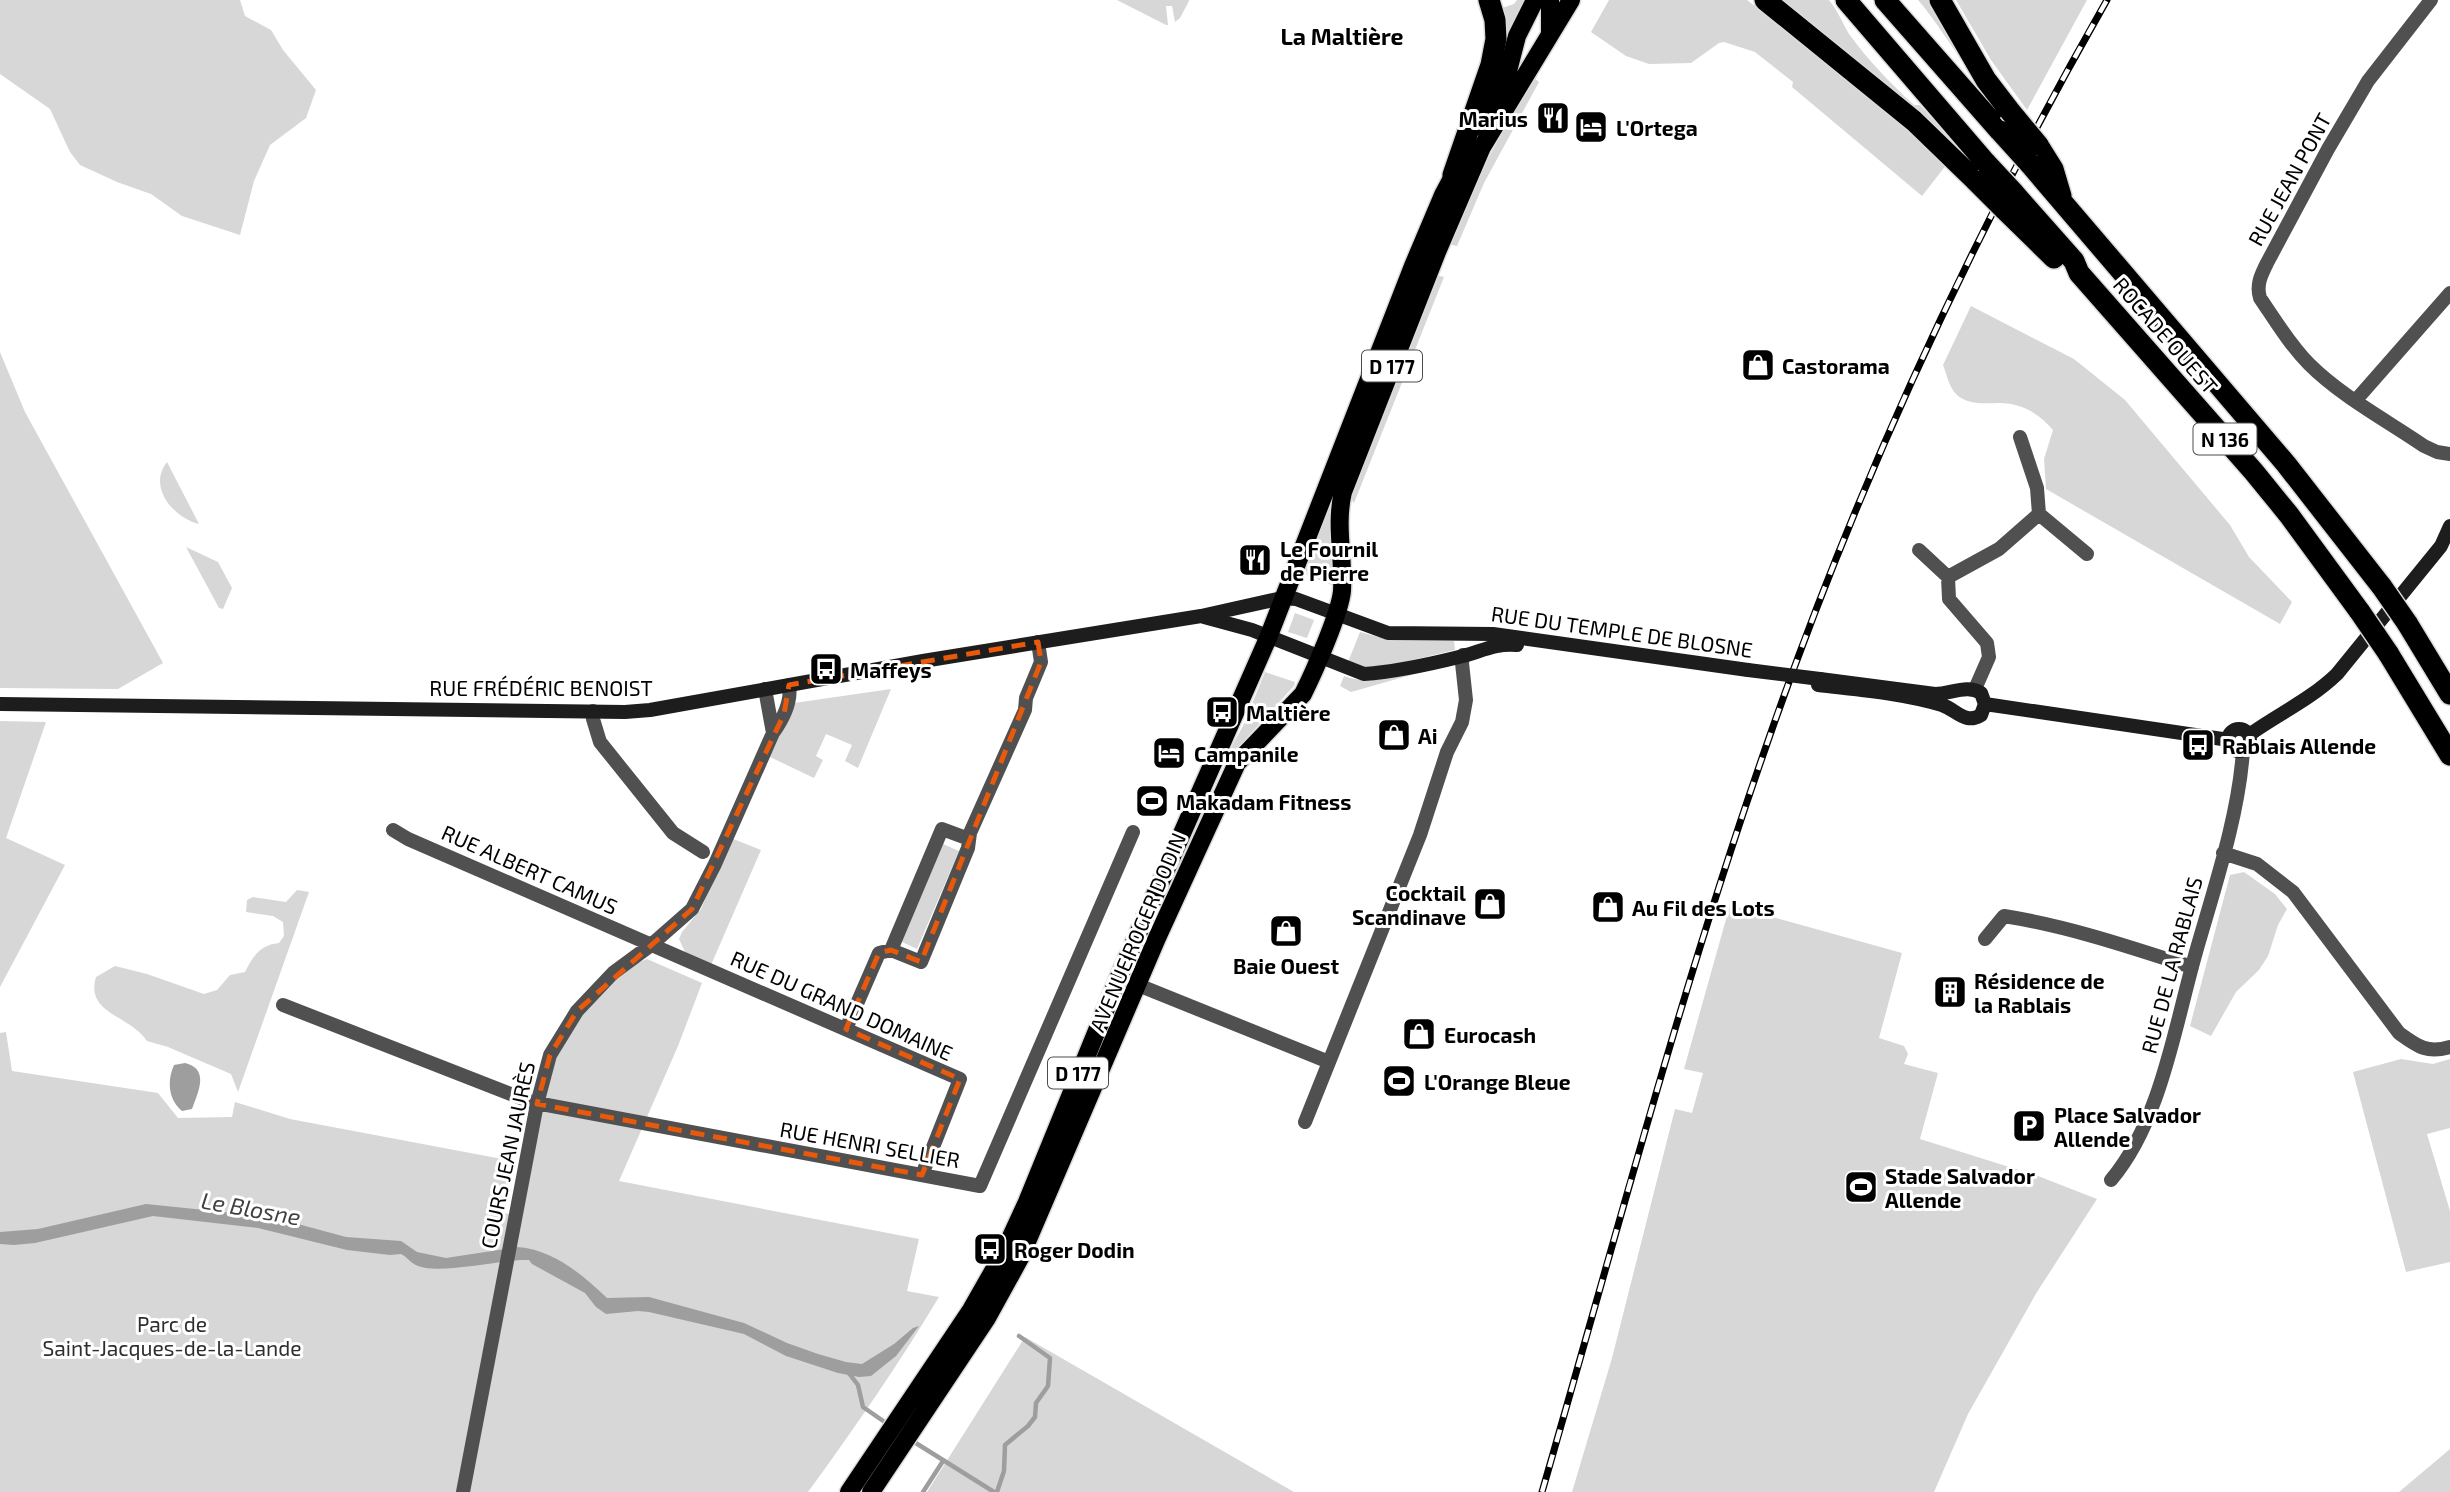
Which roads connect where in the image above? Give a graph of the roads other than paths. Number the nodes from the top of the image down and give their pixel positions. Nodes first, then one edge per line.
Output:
1 (1489, 0) edge
2 (1535, 0) edge
3 (1550, 0) edge
4 (1571, 0) edge
5 (1765, 0) edge
6 (1846, 0) edge
7 (1885, 0) edge
8 (1940, 0) edge
9 (2431, 0) edge
10 (1550, 35) junction
11 (2033, 154) junction
12 (1981, 172) junction
13 (1453, 175) junction
14 (2450, 293) edge
15 (2356, 400) junction
16 (2020, 437) dead end
17 (2450, 454) edge
18 (2039, 514) junction
19 (2450, 526) edge
20 (1919, 550) dead end
21 (2087, 554) dead end
22 (1948, 577) junction
23 (1282, 598) junction
24 (1336, 615) junction
25 (1201, 616) junction
26 (1467, 633) junction
27 (1268, 638) junction
28 (1038, 642) junction
29 (1463, 655) junction
30 (1318, 657) junction
31 (1747, 673) junction
32 (1819, 682) junction
33 (789, 685) junction
34 (765, 689) junction
35 (1968, 690) junction
36 (2450, 694) edge
37 (0, 704) edge
38 (1985, 704) junction
39 (593, 710) junction
40 (1956, 711) junction
41 (773, 733) junction
42 (2249, 735) junction
43 (2229, 740) junction
44 (2243, 750) junction
45 (2450, 755) edge
46 (393, 830) dead end
47 (1133, 832) dead end
48 (969, 839) junction
49 (703, 852) dead end
50 (2223, 853) junction
51 (1985, 939) dead end
52 (651, 945) junction
53 (891, 950) junction
54 (2192, 967) junction
55 (1138, 985) junction
56 (283, 1005) dead end
57 (846, 1029) junction
58 (2450, 1047) edge
59 (1329, 1062) junction
60 (537, 1104) junction
61 (1305, 1122) dead end
62 (922, 1175) junction
63 (2111, 1180) dead end
64 (939, 1375) junction
65 (872, 1480) edge
66 (463, 1492) edge
67 (849, 1492) edge

1 - 13 highway
2 - 13 main road, AVENUE ROGER DODIN / D 177
3 - 10 main road
4 - 10 main road, AVENUE ROGER DODIN / D 177
5 - 12 highway
6 - 12 highway, ROCADE OUEST / N 136
7 - 11 highway, ROCADE OUEST / N 136, bridge
8 - 11 highway, bridge
9 - 15 street, RUE JEAN PONT
10 - 24 main road, AVENUE ROGER DODIN / D 177
11 - 36 highway, ROCADE OUEST / N 136, bridge
12 - 45 highway, ROCADE OUEST / N 136, bridge
13 - 23 main road, AVENUE ROGER DODIN / D 177
14 - 15 street
15 - 17 street, RUE JEAN PONT
16 - 18 street
18 - 21 street
18 - 22 street
19 - 42 street
20 - 22 street
22 - 35 street
23 - 24 street, RUE DU TEMPLE DE BLOSNE
23 - 25 street, RUE FRÉDÉRIC BENOIST
23 - 27 main road, AVENUE ROGER DODIN / D 177
24 - 26 street, RUE DU TEMPLE DE BLOSNE
24 - 30 main road, AVENUE ROGER DODIN / D 177
25 - 27 street, RUE FRÉDÉRIC BENOIST
25 - 28 street, RUE FRÉDÉRIC BENOIST
26 - 29 street
26 - 31 street, RUE DU TEMPLE DE BLOSNE
27 - 30 street, RUE DU TEMPLE DE BLOSNE
27 - 64 main road, AVENUE ROGER DODIN / D 177
28 - 33 street, RUE FRÉDÉRIC BENOIST
28 - 48 street
29 - 30 street, RUE DU TEMPLE DE BLOSNE
29 - 31 street, RUE DU TEMPLE DE BLOSNE
29 - 59 street
30 - 55 main road, AVENUE ROGER DODIN / D 177
31 - 32 street, RUE DU TEMPLE DE BLOSNE
32 - 35 street, RUE DU TEMPLE DE BLOSNE
32 - 40 street, RUE DU TEMPLE DE BLOSNE
33 - 34 street, RUE FRÉDÉRIC BENOIST
33 - 41 street, COURS JEAN JAURÈS
34 - 39 street, RUE FRÉDÉRIC BENOIST
34 - 41 street
35 - 38 street
35 - 40 street
37 - 39 street, RUE FRÉDÉRIC BENOIST
38 - 40 street
38 - 43 street
39 - 49 street
41 - 52 street, COURS JEAN JAURÈS
42 - 43 street
42 - 44 street
43 - 44 street
44 - 50 street, RUE DE LA RABLAIS
46 - 52 street, RUE ALBERT CAMUS
47 - 62 street, RUE HENRI SELLIER
48 - 53 street
48 - 53 street
50 - 54 street, RUE DE LA RABLAIS
50 - 58 street
51 - 54 street
52 - 57 street, RUE DU GRAND DOMAINE
52 - 60 street, COURS JEAN JAURÈS
53 - 57 street
54 - 63 street, RUE DE LA RABLAIS
55 - 59 street
55 - 64 main road, AVENUE ROGER DODIN / D 177
56 - 60 street, RUE HENRI SELLIER
57 - 62 street, RUE DU GRAND DOMAINE
59 - 61 street
60 - 62 street, RUE HENRI SELLIER
60 - 66 street, COURS JEAN JAURÈS
64 - 65 main road, AVENUE ROGER DODIN
65 - 67 main road, AVENUE ROGER DODIN

